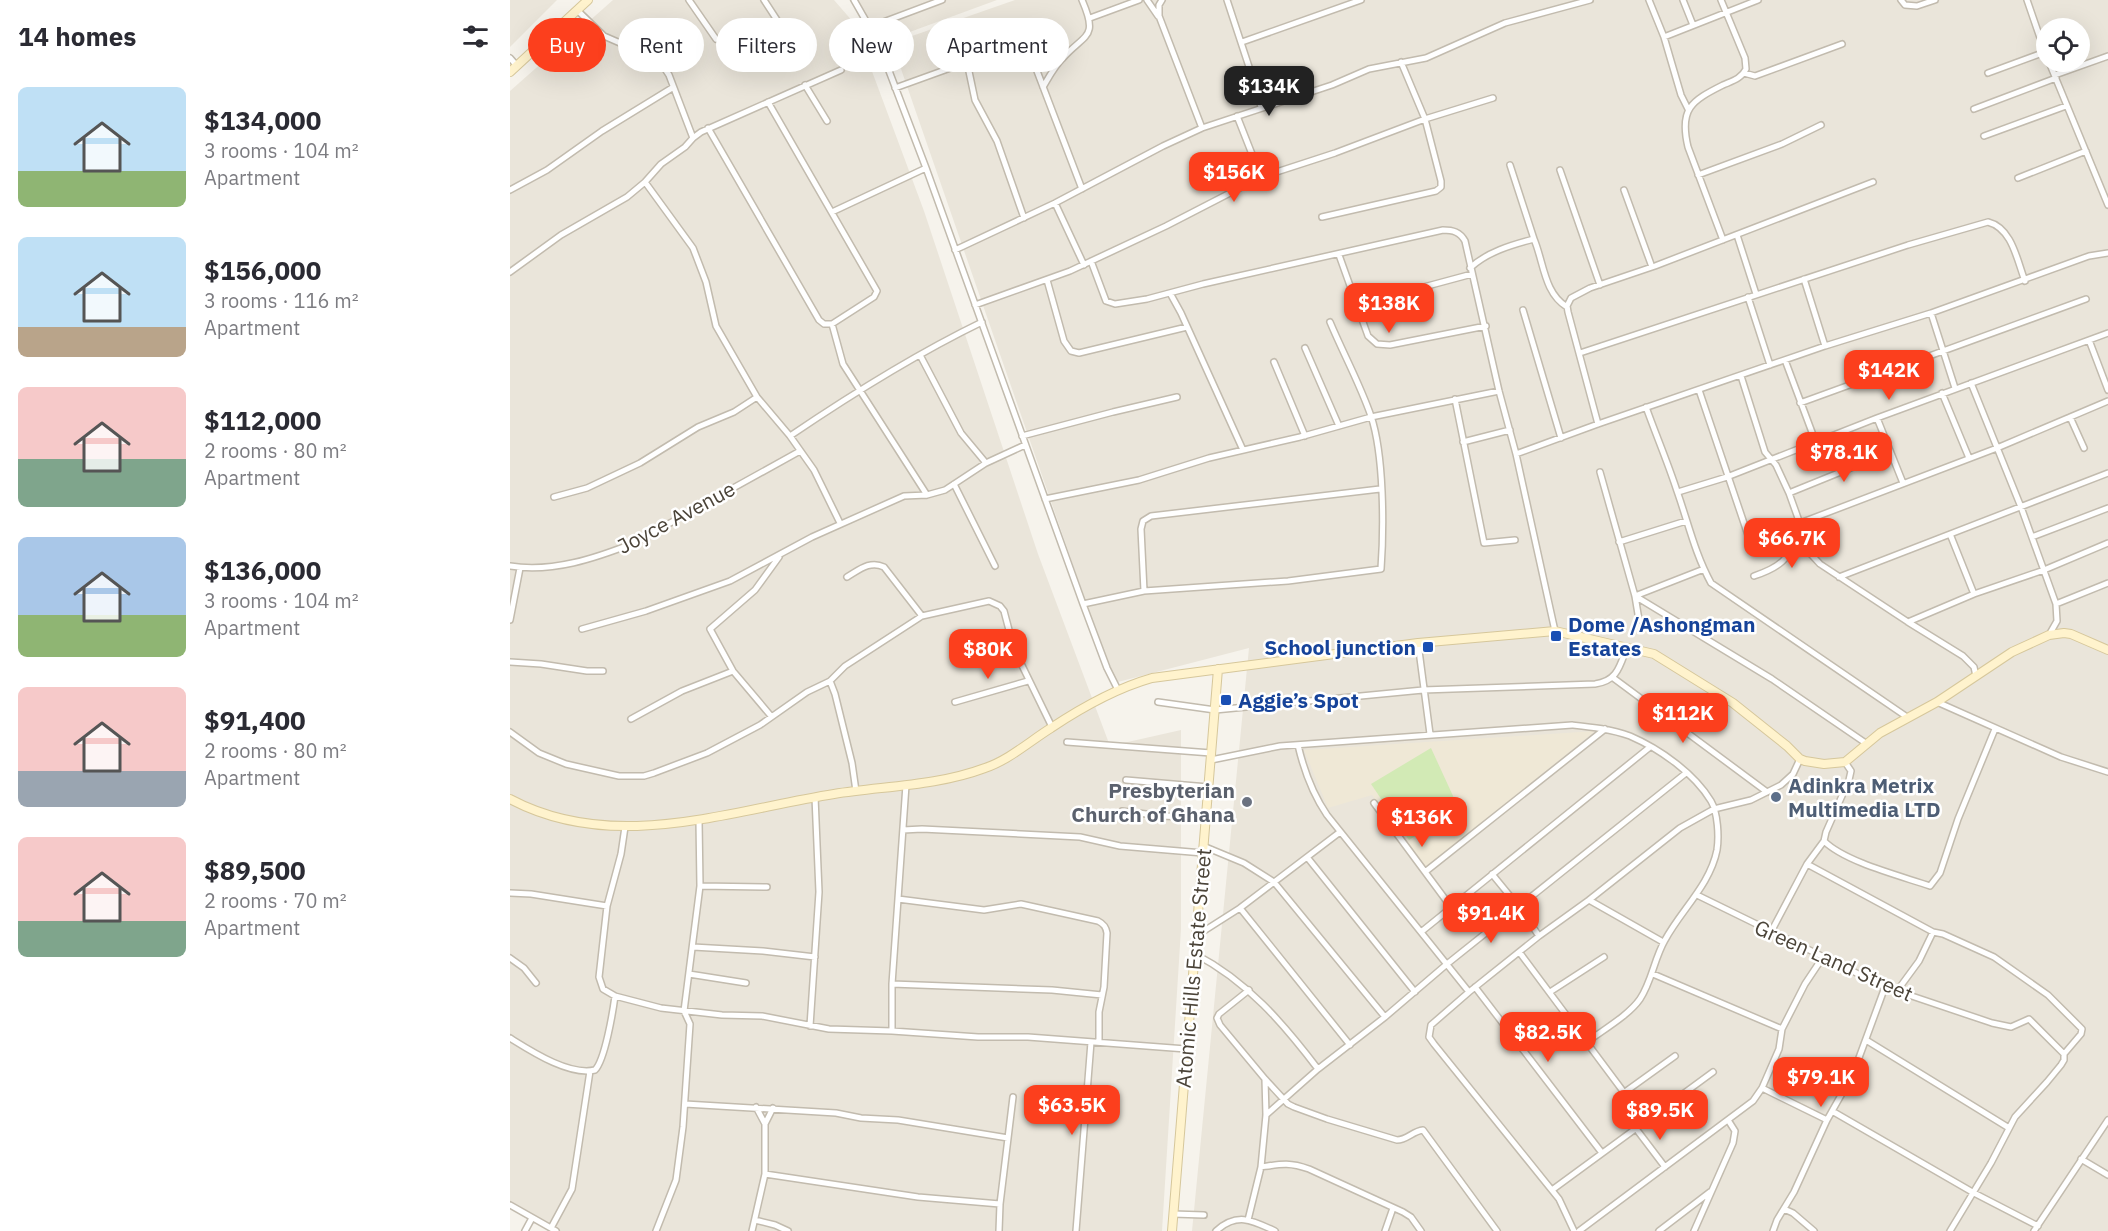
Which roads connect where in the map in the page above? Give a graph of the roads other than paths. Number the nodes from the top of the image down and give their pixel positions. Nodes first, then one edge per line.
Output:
1 (588, 0) edge
2 (689, 0) edge
3 (764, 0) edge
4 (854, 0) edge
5 (942, 0) edge
6 (1082, 0) edge
7 (1139, 0) edge
8 (1147, 0) edge
9 (1162, 0) edge
10 (1227, 0) edge
11 (1361, 0) edge
12 (1590, 0) edge
13 (1649, 0) edge
14 (1683, 0) edge
15 (1721, 0) edge
16 (1758, 0) edge
17 (1901, 0) edge
18 (1935, 0) edge
19 (2027, 0) edge
20 (577, 10) junction
21 (1725, 12) junction
22 (1159, 16) junction
23 (776, 18) edge
24 (865, 18) edge
25 (894, 18) edge
26 (1090, 18) junction
27 (1693, 25) junction
28 (2036, 25) edge
29 (1664, 37) junction
30 (716, 39) dead end
31 (1242, 42) junction
32 (1842, 44) dead end
33 (2036, 56) edge
34 (2108, 56) edge
35 (510, 58) edge
36 (1401, 62) junction
37 (513, 69) edge
38 (836, 72) edge
39 (888, 72) edge
40 (939, 72) edge
41 (969, 72) edge
42 (1037, 72) edge
43 (2053, 72) edge
44 (1744, 73) junction
45 (1988, 73) dead end
46 (2055, 77) junction
47 (805, 86) junction
48 (1043, 87) junction
49 (672, 88) junction
50 (895, 88) junction
51 (1493, 98) dead end
52 (768, 102) junction
53 (2066, 106) junction
54 (1261, 107) junction
55 (1688, 109) junction
56 (1974, 109) dead end
57 (1237, 116) junction
58 (1425, 119) junction
59 (827, 121) dead end
60 (1821, 125) dead end
61 (708, 128) junction
62 (1202, 128) junction
63 (1984, 136) dead end
64 (693, 138) junction
65 (2086, 151) junction
66 (1510, 165) dead end
67 (926, 168) junction
68 (1560, 170) dead end
69 (1698, 175) junction
70 (1261, 177) junction
71 (2018, 178) dead end
72 (645, 182) junction
73 (1873, 182) dead end
74 (1082, 189) junction
75 (510, 190) edge
76 (1624, 190) dead end
77 (2107, 202) edge
78 (1055, 203) junction
79 (832, 212) junction
80 (1322, 217) dead end
81 (1024, 218) junction
82 (1737, 234) junction
83 (1533, 239) junction
84 (1723, 240) junction
85 (955, 250) junction
86 (2108, 253) edge
87 (1339, 255) junction
88 (1091, 261) junction
89 (1084, 265) junction
90 (1652, 267) junction
91 (1471, 271) junction
92 (510, 272) edge
93 (1804, 279) junction
94 (1047, 280) junction
95 (2025, 281) junction
96 (1600, 285) junction
97 (1170, 293) junction
98 (1756, 294) junction
99 (1748, 297) junction
100 (2085, 299) dead end
101 (975, 305) junction
102 (1357, 305) junction
103 (1568, 307) junction
104 (1524, 310) dead end
105 (1931, 313) junction
106 (982, 322) junction
107 (1330, 322) dead end
108 (832, 324) junction
109 (1486, 326) junction
110 (1187, 327) junction
111 (2108, 333) edge
112 (2089, 340) junction
113 (1825, 346) junction
114 (1305, 348) dead end
115 (1944, 351) junction
116 (1580, 353) junction
117 (920, 355) junction
118 (1785, 360) junction
119 (1274, 362) dead end
120 (1770, 365) junction
121 (1741, 376) junction
122 (1971, 383) junction
123 (1955, 388) junction
124 (860, 389) junction
125 (1699, 390) junction
126 (2108, 390) edge
127 (1499, 391) junction
128 (1942, 393) junction
129 (757, 397) junction
130 (1177, 397) dead end
131 (1455, 399) junction
132 (2108, 401) edge
133 (1800, 403) junction
134 (1646, 407) junction
135 (1371, 417) junction
136 (1876, 417) junction
137 (2070, 417) junction
138 (1598, 424) junction
139 (1339, 426) junction
140 (1510, 430) junction
141 (790, 436) junction
142 (1022, 436) junction
143 (1305, 436) junction
144 (1561, 438) junction
145 (1463, 442) junction
146 (1816, 443) junction
147 (1025, 445) junction
148 (1996, 448) junction
149 (2084, 448) dead end
150 (1243, 450) junction
151 (800, 451) junction
152 (1890, 452) junction
153 (1516, 454) junction
154 (1969, 458) junction
155 (1770, 459) junction
156 (986, 463) junction
157 (1599, 472) dead end
158 (2108, 473) edge
159 (1728, 477) junction
160 (1903, 483) junction
161 (954, 484) junction
162 (1380, 489) junction
163 (1678, 492) junction
164 (1789, 493) junction
165 (927, 495) junction
166 (554, 497) dead end
167 (1045, 499) junction
168 (2021, 507) junction
169 (2108, 508) edge
170 (1686, 521) junction
171 (840, 523) junction
172 (1800, 524) junction
173 (1803, 532) junction
174 (1950, 534) junction
175 (2032, 537) junction
176 (1515, 540) dead end
177 (1618, 542) junction
178 (2108, 543) edge
179 (1751, 544) dead end
180 (780, 556) junction
181 (510, 566) edge
182 (995, 566) dead end
183 (520, 568) junction
184 (1704, 569) junction
185 (2044, 570) junction
186 (1755, 576) dead end
187 (847, 577) dead end
188 (1839, 577) junction
189 (2108, 583) edge
190 (1144, 591) junction
191 (1974, 594) junction
192 (1635, 597) junction
193 (1083, 604) junction
194 (2056, 604) junction
195 (922, 616) junction
196 (510, 620) edge
197 (1639, 620) dead end
198 (1908, 622) junction
199 (582, 629) dead end
200 (1555, 631) junction
201 (2049, 635) junction
202 (1418, 643) junction
203 (1627, 646) junction
204 (2108, 650) edge
205 (510, 662) edge
206 (1218, 669) junction
207 (733, 670) junction
208 (603, 671) dead end
209 (1976, 676) junction
210 (1612, 677) junction
211 (830, 681) junction
212 (1028, 681) junction
213 (1118, 690) junction
214 (1423, 690) junction
215 (955, 702) dead end
216 (1158, 702) dead end
217 (1937, 702) junction
218 (1215, 710) junction
219 (771, 716) junction
220 (1907, 717) junction
221 (631, 718) dead end
222 (1052, 727) junction
223 (1605, 729) junction
224 (1995, 729) junction
225 (510, 732) edge
226 (1430, 734) junction
227 (1067, 742) dead end
228 (1867, 744) junction
229 (1298, 745) junction
230 (1650, 747) junction
231 (1211, 757) junction
232 (1800, 759) junction
233 (1845, 762) junction
234 (2108, 771) edge
235 (1686, 773) junction
236 (1126, 780) dead end
237 (906, 785) junction
238 (1208, 787) junction
239 (856, 791) junction
240 (1767, 792) junction
241 (815, 797) junction
242 (510, 799) edge
243 (1374, 803) dead end
244 (1714, 808) junction
245 (1122, 811) dead end
246 (1205, 818) junction
247 (699, 821) junction
248 (625, 827) junction
249 (903, 830) junction
250 (1340, 832) junction
251 (1824, 841) junction
252 (1203, 850) junction
253 (1307, 857) junction
254 (1807, 864) junction
255 (1425, 872) junction
256 (1492, 874) junction
257 (1274, 882) junction
258 (700, 886) junction
259 (767, 887) dead end
260 (510, 893) edge
261 (1697, 895) junction
262 (897, 899) junction
263 (1589, 900) junction
264 (607, 906) junction
265 (1519, 907) junction
266 (1240, 908) junction
267 (1451, 908) junction
268 (1421, 932) junction
269 (1771, 932) junction
270 (1933, 932) junction
271 (1196, 936) junction
272 (1539, 936) junction
273 (1663, 942) junction
274 (693, 947) junction
275 (1520, 953) junction
276 (1195, 954) junction
277 (815, 957) junction
278 (1604, 957) dead end
279 (1823, 957) junction
280 (510, 958) edge
281 (1447, 964) junction
282 (689, 974) junction
283 (1653, 974) junction
284 (536, 983) dead end
285 (746, 983) dead end
286 (892, 984) junction
287 (1475, 987) junction
288 (1885, 987) junction
289 (1250, 990) junction
290 (1415, 992) junction
291 (1469, 992) junction
292 (1550, 992) junction
293 (1897, 992) junction
294 (1102, 995) junction
295 (615, 996) junction
296 (684, 1011) junction
297 (1385, 1017) junction
298 (810, 1026) junction
299 (1782, 1029) junction
300 (892, 1031) junction
301 (510, 1038) edge
302 (1866, 1040) junction
303 (1091, 1042) junction
304 (1099, 1042) junction
305 (1587, 1042) junction
306 (1350, 1045) junction
307 (1186, 1049) junction
308 (2064, 1054) junction
309 (1675, 1056) dead end
310 (1318, 1069) junction
311 (590, 1071) junction
312 (1713, 1072) dead end
313 (1265, 1078) junction
314 (1762, 1088) junction
315 (1625, 1092) junction
316 (1013, 1097) dead end
317 (1284, 1099) junction
318 (685, 1104) junction
319 (756, 1107) junction
320 (773, 1108) junction
321 (1832, 1111) junction
322 (1266, 1115) junction
323 (1728, 1120) junction
324 (1827, 1120) junction
325 (2108, 1120) edge
326 (1646, 1122) junction
327 (765, 1124) junction
328 (2009, 1128) junction
329 (1637, 1130) junction
330 (1008, 1138) junction
331 (1602, 1153) junction
332 (2080, 1159) junction
333 (1261, 1167) junction
334 (1665, 1167) junction
335 (765, 1174) junction
336 (2108, 1174) edge
337 (1552, 1190) junction
338 (1712, 1191) junction
339 (1974, 1193) junction
340 (1000, 1204) junction
341 (510, 1205) edge
342 (1393, 1208) junction
343 (1784, 1209) junction
344 (1173, 1214) junction
345 (1204, 1215) dead end
346 (532, 1218) junction
347 (755, 1220) junction
348 (1248, 1220) junction
349 (2036, 1228) edge
350 (554, 1229) edge
351 (525, 1231) edge
352 (656, 1231) edge
353 (752, 1231) edge
354 (788, 1231) edge
355 (999, 1231) edge
356 (1076, 1231) edge
357 (1172, 1231) edge
358 (1216, 1231) edge
359 (1275, 1231) edge
360 (1385, 1231) edge
361 (1421, 1231) edge
362 (1497, 1231) edge
363 (1574, 1231) edge
364 (1579, 1231) edge
365 (1659, 1231) edge
366 (1694, 1231) edge
367 (1773, 1231) edge
368 (1814, 1231) edge
369 (1950, 1231) edge

1 - 20 street
2 - 30 street
3 - 23 street
4 - 24 street
5 - 25 street
6 - 26 street
7 - 26 street
8 - 22 street
9 - 22 street
10 - 31 street
11 - 31 street
12 - 36 street
13 - 29 street
14 - 27 street
15 - 21 street
16 - 21 street
17 - 18 street
19 - 28 street
20 - 37 street
20 - 49 street
21 - 27 street
21 - 44 street
22 - 62 street
26 - 48 street
27 - 29 street
29 - 55 street
31 - 54 street
32 - 44 street
33 - 45 street
34 - 46 street
35 - 37 street
36 - 54 street
36 - 58 street
38 - 47 street
39 - 50 street
40 - 50 street
41 - 81 street
42 - 48 street
43 - 46 street
44 - 55 street
46 - 53 street
46 - 56 street
47 - 52 street
47 - 59 street
48 - 74 street
49 - 64 street
49 - 75 street
50 - 67 street
51 - 58 street
52 - 61 street
52 - 79 street
53 - 63 street
53 - 65 street
54 - 57 street
55 - 69 street
57 - 62 street
57 - 70 street
58 - 70 street
58 - 80 street
60 - 69 street
61 - 64 street
61 - 108 street
62 - 74 street
64 - 72 street
65 - 71 street
65 - 77 street
66 - 83 street
67 - 79 street
67 - 85 street
68 - 96 street
69 - 84 street
70 - 88 street
72 - 92 street
72 - 129 street
73 - 82 street
74 - 78 street
76 - 90 street
78 - 81 street
78 - 89 street
79 - 108 street
81 - 85 street
82 - 84 street
82 - 98 street
83 - 91 street
83 - 103 street
84 - 90 street
85 - 101 street
86 - 95 street
87 - 91 street
87 - 97 street
87 - 102 street
88 - 89 street
88 - 97 street
89 - 94 street
90 - 96 street
91 - 102 street
91 - 109 street
93 - 95 street
93 - 98 street
93 - 113 street
94 - 101 street
94 - 110 street
95 - 105 street
96 - 103 street
97 - 110 street
98 - 99 street
99 - 116 street
99 - 120 street
100 - 115 street
101 - 106 street
102 - 109 street
103 - 116 street
104 - 144 street
105 - 113 street
105 - 115 street
106 - 117 street
106 - 142 street
107 - 135 street
108 - 124 street
109 - 127 street
110 - 150 street
111 - 112 street
112 - 122 street
112 - 126 street
113 - 118 street
114 - 139 street
115 - 123 street
115 - 133 street
116 - 138 street
117 - 124 street
117 - 156 street
118 - 120 street
118 - 133 street
119 - 143 street
120 - 121 street
121 - 125 street
121 - 155 street
122 - 123 street
122 - 148 street
123 - 128 street
124 - 141 street
124 - 165 street
125 - 134 street
125 - 159 street
127 - 131 street
127 - 140 street
128 - 136 street
128 - 154 street
129 - 141 street
129 - 166 street
130 - 142 street
131 - 135 street
131 - 145 street
132 - 137 street
133 - 146 street
134 - 138 street
134 - 163 street
135 - 139 street
135 - 162 street
136 - 146 street
136 - 152 street
137 - 148 street
137 - 149 street
138 - 144 street
139 - 143 street
140 - 145 street
140 - 153 street
141 - 151 street
142 - 147 street
143 - 150 street
144 - 153 street
145 - 176 street
146 - 155 street
147 - 156 street
147 - 167 street
148 - 154 street
148 - 168 street
150 - 167 street
151 - 171 street
151 - 183 street, Joyce Avenue
152 - 160 street
152 - 164 street
153 - 200 street
154 - 160 street
155 - 159 street
155 - 164 street
156 - 161 street
157 - 177 street
158 - 168 street
159 - 163 street
159 - 179 street
160 - 172 street
161 - 165 street
161 - 182 street
162 - 190 street
162 - 190 street
163 - 170 street
164 - 172 street
165 - 171 street
167 - 193 street
168 - 174 street
168 - 175 street
169 - 175 street
170 - 177 street
170 - 184 street
171 - 180 street
172 - 173 street
173 - 186 street
173 - 188 street
174 - 188 street
174 - 191 street
175 - 185 street
177 - 192 street
178 - 185 street
180 - 199 street
180 - 207 street
181 - 183 street, Joyce Avenue
183 - 196 street
184 - 192 street
184 - 220 street
185 - 191 street
185 - 194 street
187 - 195 street
188 - 198 street
189 - 194 street
190 - 193 street
191 - 198 street
192 - 197 street
192 - 228 street
193 - 213 street
194 - 201 street
195 - 211 street
195 - 212 street
198 - 209 street
200 - 202 street
200 - 203 street
201 - 204 street
201 - 209 street
202 - 206 street
202 - 214 street
203 - 210 street
203 - 232 street
205 - 208 street
206 - 213 street
206 - 218 street, Atomic Hills Estate Street
207 - 219 street
207 - 221 street
209 - 217 street
210 - 214 street
210 - 240 street
211 - 219 street
211 - 239 street
212 - 215 street
212 - 222 street
213 - 222 street
214 - 218 street
214 - 226 street
216 - 218 street
217 - 220 street
217 - 224 street
218 - 231 street, Atomic Hills Estate Street
219 - 225 street
220 - 228 street
222 - 237 street
223 - 226 street
223 - 230 street
223 - 255 street
224 - 234 street
224 - 251 street
226 - 229 street
227 - 231 street
228 - 233 street
229 - 231 street
229 - 250 street
230 - 235 street
230 - 256 street
231 - 238 street, Atomic Hills Estate Street
232 - 233 street
232 - 240 street
233 - 251 street
235 - 244 street
235 - 265 street
236 - 238 street
237 - 239 street
237 - 249 street
238 - 246 street, Atomic Hills Estate Street
239 - 241 street
240 - 244 street
241 - 247 street
241 - 277 street
242 - 248 street
243 - 255 street
244 - 261 street
244 - 263 street
245 - 246 street
246 - 252 street, Atomic Hills Estate Street
247 - 248 street
247 - 258 street
248 - 264 street
249 - 252 street
249 - 262 street
250 - 253 street
250 - 268 street
251 - 254 street
252 - 257 street
252 - 271 street, Atomic Hills Estate Street
253 - 257 street
253 - 290 street
254 - 269 street
254 - 270 street
255 - 267 street
256 - 265 street
256 - 267 street
257 - 266 street
257 - 297 street
258 - 259 street
258 - 274 street
260 - 264 street
261 - 269 street, Green Land Street
261 - 273 street
262 - 286 street
262 - 294 street
263 - 272 street
263 - 273 street
264 - 295 street
265 - 272 street
265 - 281 street
266 - 271 street
266 - 306 street
267 - 268 street
268 - 281 street
269 - 279 street, Green Land Street
270 - 293 street
270 - 308 street
271 - 276 street, Atomic Hills Estate Street
272 - 275 street
273 - 283 street
274 - 277 street
274 - 282 street
275 - 287 street
275 - 292 street
276 - 289 street
276 - 307 street, Atomic Hills Estate Street
277 - 298 street
278 - 292 street
279 - 288 street, Green Land Street
279 - 299 street
280 - 284 street
281 - 290 street
281 - 291 street
282 - 285 street
282 - 296 street
283 - 299 street
283 - 305 street
286 - 294 street
286 - 300 street
287 - 291 street
287 - 331 street
288 - 293 street, Green Land Street
288 - 302 street
289 - 310 street
289 - 313 street
290 - 297 street
291 - 337 street
292 - 305 street
293 - 308 street, Green Land Street
294 - 304 street
295 - 296 street
295 - 311 street
296 - 298 street
296 - 318 street
297 - 306 street
298 - 300 street
299 - 314 street
300 - 303 street
301 - 311 street
302 - 321 street
302 - 328 street
303 - 304 street
303 - 356 street
304 - 307 street
305 - 315 street
306 - 310 street
307 - 344 street, Atomic Hills Estate Street
308 - 328 street
309 - 315 street
310 - 317 street
311 - 350 street
312 - 326 street
313 - 317 street
313 - 322 street
314 - 323 street
314 - 324 street
315 - 326 street
316 - 330 street
317 - 322 street
317 - 362 street
318 - 319 street
318 - 352 street
319 - 320 street
319 - 327 street
320 - 327 street
320 - 330 street
321 - 324 street
321 - 339 street
322 - 333 street
323 - 334 street
323 - 338 street
324 - 343 street
325 - 332 street
326 - 329 street
327 - 335 street
328 - 339 street
329 - 331 street
329 - 334 street
330 - 340 street
331 - 337 street
332 - 336 street
332 - 349 street
333 - 342 street
333 - 348 street
334 - 364 street
335 - 340 street
335 - 347 street
337 - 363 street
338 - 365 street
338 - 366 street
339 - 349 street
339 - 369 street
340 - 355 street
341 - 346 street
342 - 360 street
342 - 361 street
343 - 367 street
343 - 368 street
344 - 345 street
344 - 357 street, Atomic Hills Estate Street
346 - 350 street
346 - 351 street
347 - 353 street
347 - 354 street
348 - 358 street
348 - 359 street

